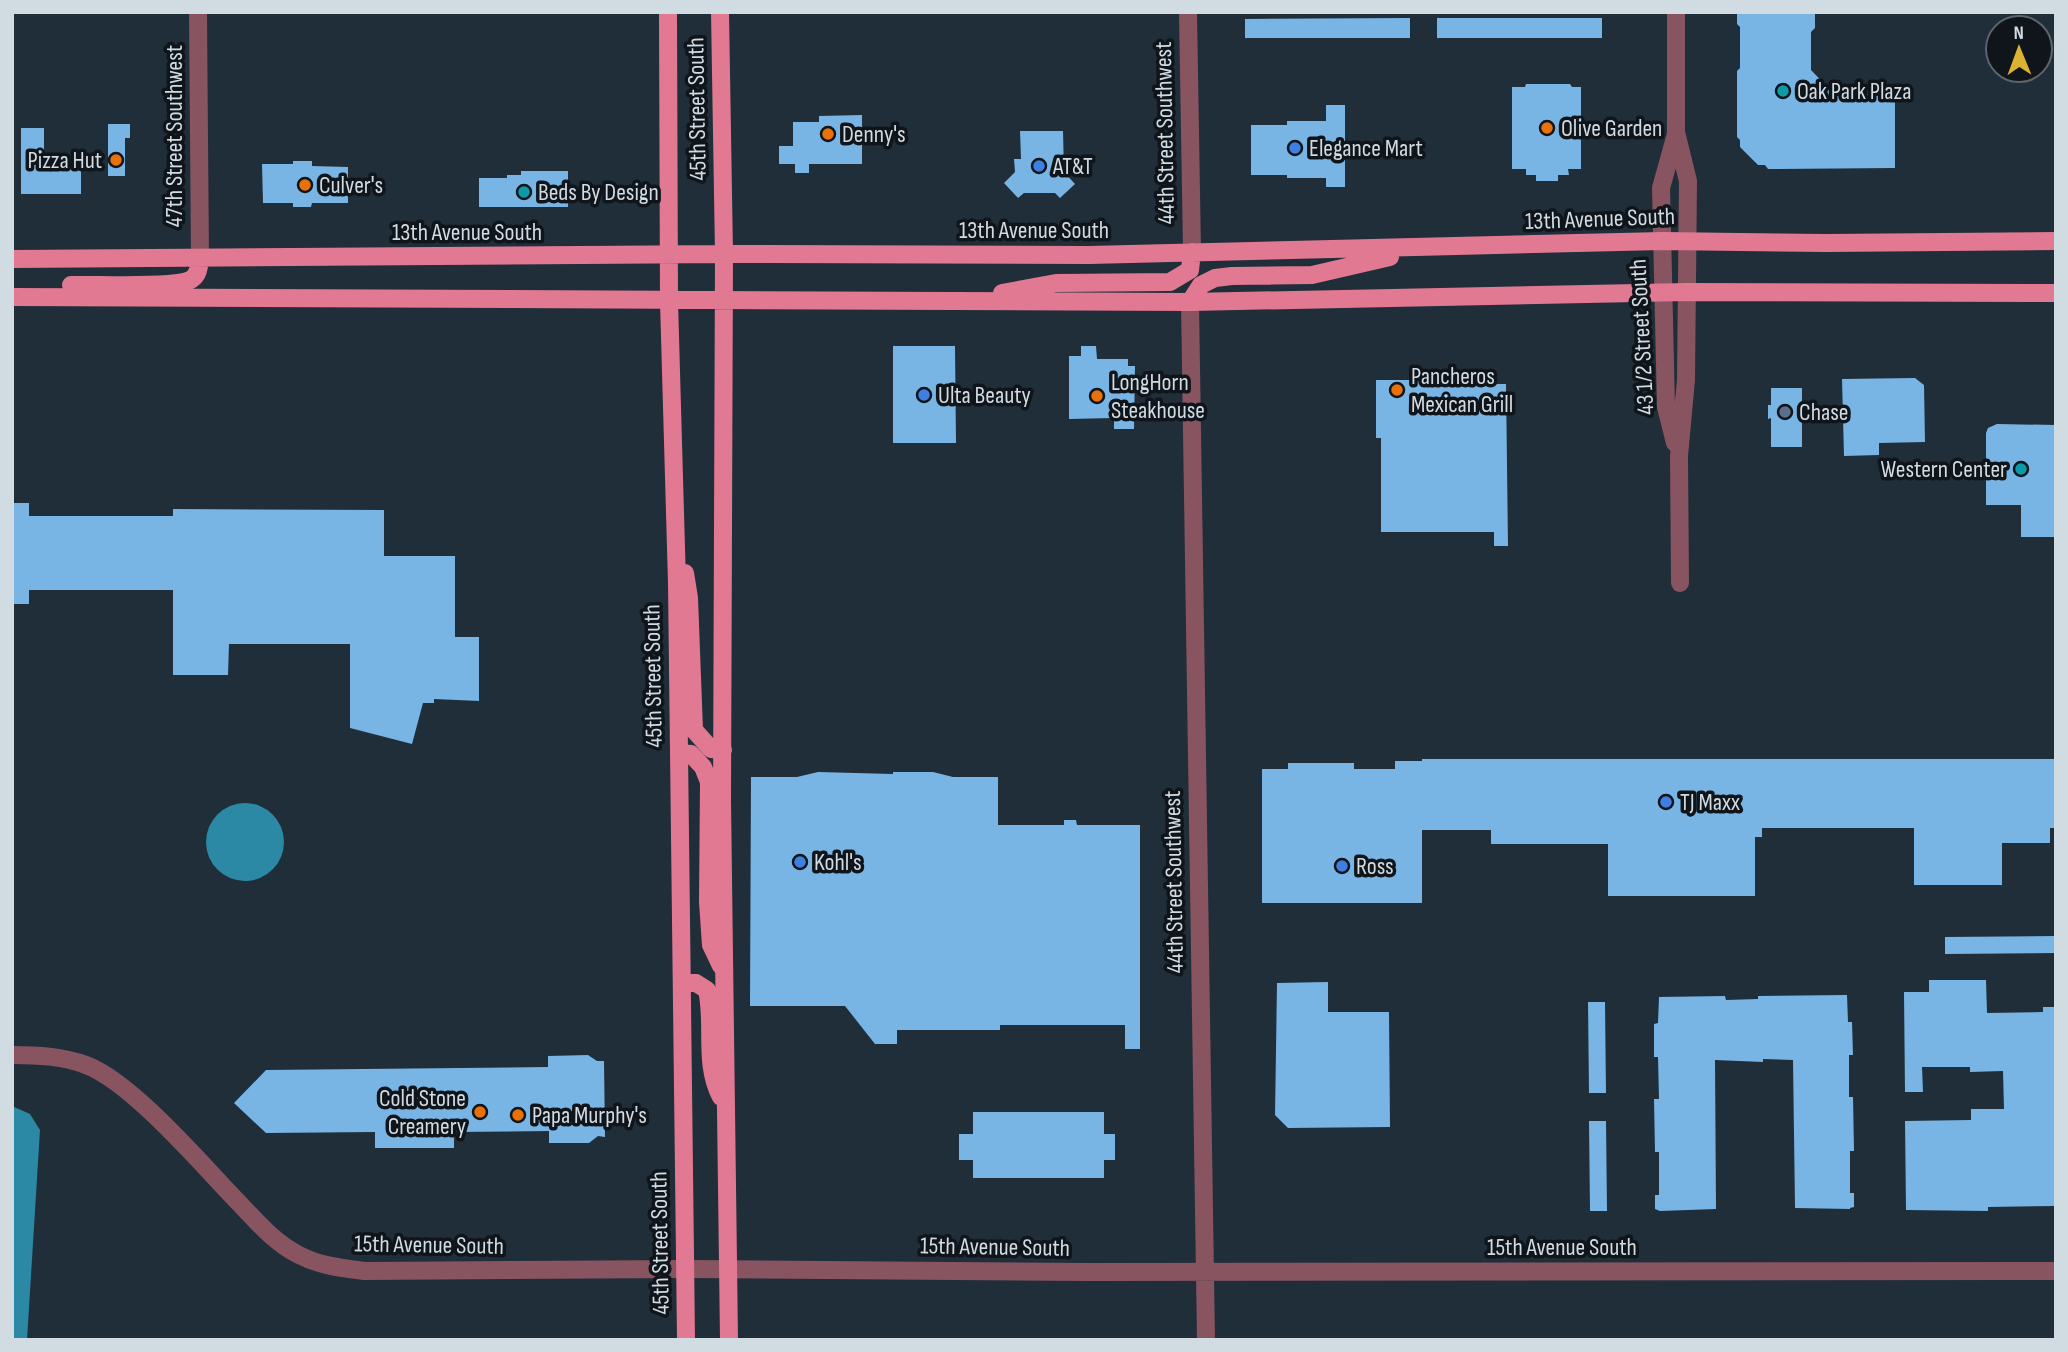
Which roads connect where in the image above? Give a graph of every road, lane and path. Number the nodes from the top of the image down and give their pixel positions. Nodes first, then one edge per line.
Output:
1 (198, 12) edge
2 (668, 12) edge
3 (707, 12) edge
4 (720, 12) edge
5 (1188, 12) edge
6 (1676, 12) edge
7 (720, 85) junction
8 (1676, 132) junction
9 (1687, 241) junction
10 (2056, 241) edge
11 (1662, 242) junction
12 (1424, 249) junction
13 (1192, 252) junction
14 (724, 254) junction
15 (670, 255) junction
16 (12, 259) edge
17 (200, 259) junction
18 (12, 290) edge
19 (1687, 292) junction
20 (1663, 293) junction
21 (2056, 293) edge
22 (12, 297) edge
23 (722, 300) junction
24 (669, 301) junction
25 (961, 301) junction
26 (1190, 302) junction
27 (1679, 456) junction
28 (674, 511) junction
29 (1680, 583) dead end
30 (723, 750) junction
31 (679, 753) junction
32 (724, 972) junction
33 (682, 983) junction
34 (12, 1055) edge
35 (726, 1106) junction
36 (685, 1269) junction
37 (728, 1269) junction
38 (1205, 1271) junction
39 (2056, 1271) edge
40 (686, 1340) edge
41 (729, 1340) edge
42 (1206, 1340) edge

1 - 17 street, 47th Street Southwest
2 - 15 main road, 45th Street South
3 - 7 main road
4 - 7 main road, 45th Street South
5 - 13 street, 44th Street Southwest
6 - 8 street, 43 1/2 Street South
7 - 14 main road, 45th Street South
8 - 9 street, 43 1/2 Street South
8 - 11 street, 43 1/2 Street South
9 - 10 main road, 13th Avenue South
9 - 11 main road, 13th Avenue South
9 - 19 street, 43 1/2 Street South
11 - 12 main road, 13th Avenue South
11 - 20 street, 43 1/2 Street South
12 - 13 main road, 13th Avenue South
12 - 26 main road
13 - 14 main road, 13th Avenue South
13 - 25 main road
14 - 15 main road, 13th Avenue South
14 - 23 main road, 45th Street South
15 - 17 main road, 13th Avenue South
15 - 24 main road, 45th Street South
16 - 17 main road, 13th Avenue South
17 - 18 main road
19 - 20 main road
19 - 21 main road
19 - 27 street, 43 1/2 Street South
20 - 26 main road
20 - 27 street, 43 1/2 Street South
22 - 24 main road
23 - 24 main road
23 - 25 main road
23 - 30 main road, 45th Street South
24 - 28 main road, 45th Street South
25 - 26 main road
26 - 38 street, 44th Street Southwest
27 - 29 street, 43 1/2 Street South
28 - 30 main road
28 - 31 main road, 45th Street South
30 - 32 main road, 45th Street South
31 - 32 main road
31 - 33 main road, 45th Street South
32 - 35 main road, 45th Street South
33 - 35 main road
33 - 36 main road, 45th Street South
34 - 36 street, 15th Avenue South
35 - 37 main road, 45th Street South
36 - 37 street, 15th Avenue South
36 - 40 main road, 45th Street South
37 - 38 street, 15th Avenue South
37 - 41 main road, 45th Street South
38 - 39 street, 15th Avenue South
38 - 42 street, 44th Street Southwest

